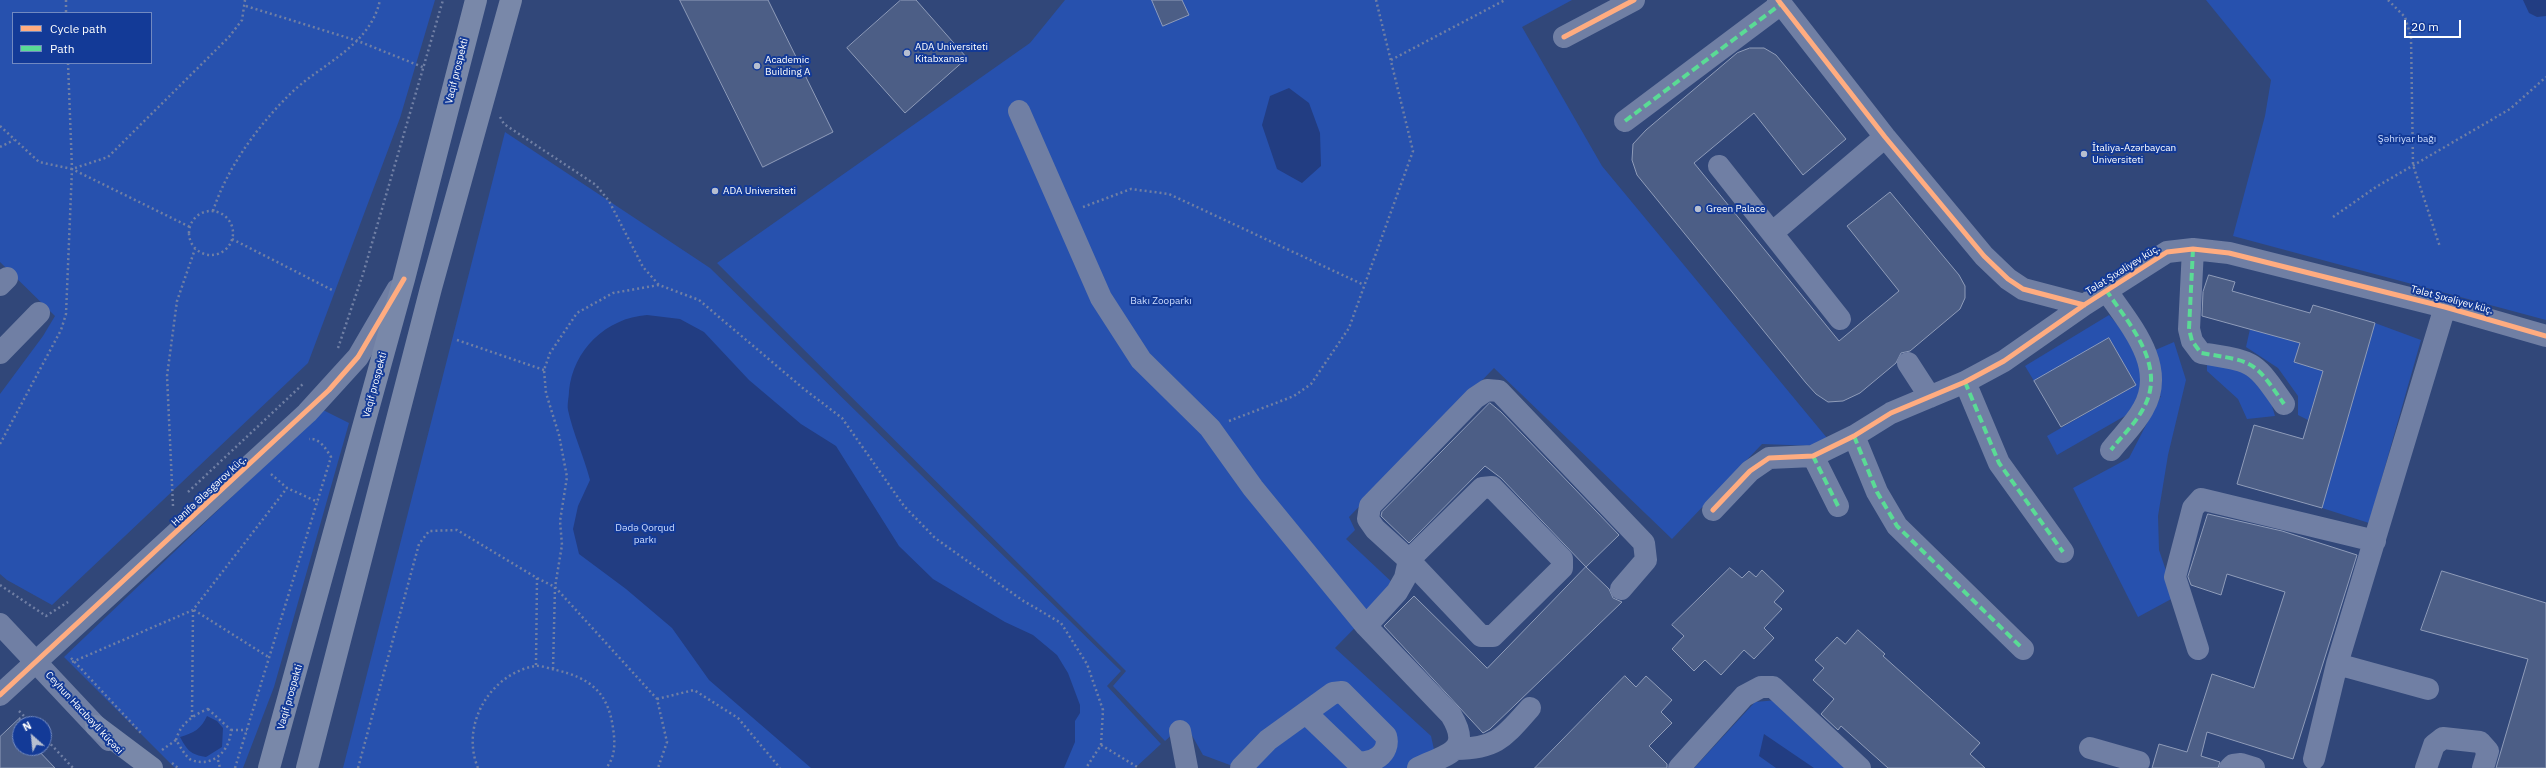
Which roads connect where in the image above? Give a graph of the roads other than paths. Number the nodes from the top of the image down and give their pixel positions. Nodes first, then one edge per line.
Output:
1 (476, 0) edge
2 (511, 0) edge
3 (1634, 0) edge
4 (1780, 2) edge
5 (1564, 37) dead end
6 (1019, 111) dead end
7 (1625, 121) dead end
8 (1886, 137) junction
9 (1719, 166) dead end
10 (1772, 233) junction
11 (2193, 249) junction
12 (404, 279) junction
13 (2106, 290) junction
14 (2084, 305) junction
15 (2445, 307) junction
16 (39, 313) dead end
17 (1840, 319) dead end
18 (2546, 336) edge
19 (0, 353) edge
20 (1908, 363) dead end
21 (1965, 382) junction
22 (1930, 397) junction
23 (2284, 404) dead end
24 (1854, 436) junction
25 (2111, 450) dead end
26 (1813, 456) junction
27 (1838, 506) dead end
28 (1713, 510) dead end
29 (2375, 541) junction
30 (2063, 552) dead end
31 (1409, 560) junction
32 (1621, 589) dead end
33 (0, 624) edge
34 (1366, 626) junction
35 (2023, 649) dead end
36 (2198, 649) dead end
37 (36, 662) junction
38 (2337, 664) junction
39 (2, 688) edge
40 (2428, 689) dead end
41 (290, 700) junction
42 (1530, 708) dead end
43 (1306, 713) dead end
44 (96, 726) junction
45 (1180, 732) dead end
46 (2090, 748) dead end
47 (1456, 749) junction
48 (2314, 759) dead end
49 (2139, 760) edge
50 (162, 761) edge
51 (134, 768) edge
52 (253, 768) edge
53 (269, 768) edge
54 (307, 768) edge
55 (1187, 768) edge
56 (1241, 768) edge
57 (1418, 768) edge
58 (1679, 768) edge
59 (1860, 768) edge
60 (2230, 768) edge
61 (2254, 768) edge
62 (2426, 768) edge
63 (2483, 768) edge

1 - 12 main road, Vaqif prospekti
2 - 54 main road
3 - 5 street
4 - 7 street
4 - 8 street
6 - 34 street
8 - 10 street
8 - 14 street
9 - 10 street
10 - 17 street
11 - 13 street, Tələt Şıxəliyev küç.
11 - 15 street, Tələt Şıxəliyev küç.
11 - 23 street
12 - 37 street, Hənifə Ələsgərov küç.
12 - 41 main road, Vaqif prospekti
13 - 14 street, Tələt Şıxəliyev küç.
13 - 25 street
14 - 21 street, Tələt Şıxəliyev küç.
15 - 18 street, Tələt Şıxəliyev küç.
15 - 29 street
16 - 19 street
20 - 22 street
21 - 22 street, Tələt Şıxəliyev küç.
21 - 30 street
22 - 24 street, Tələt Şıxəliyev küç.
24 - 26 street, Tələt Şıxəliyev küç.
24 - 35 street
26 - 27 street
26 - 28 street, Tələt Şıxəliyev küç.
29 - 36 street
29 - 38 street
31 - 31 street
31 - 32 street
31 - 34 street
33 - 37 street, Ceyhun Hacıbəyli küçəsi
34 - 47 street
37 - 39 street, Hənifə Ələsgərov küç.
37 - 44 street, Ceyhun Hacıbəyli küçəsi
38 - 40 street
38 - 48 street
41 - 52 main road
41 - 53 main road, Vaqif prospekti
42 - 47 street
43 - 56 street
44 - 50 main road
44 - 51 street, Ceyhun Hacıbəyli küçəsi
45 - 55 street
46 - 49 street
47 - 57 street
58 - 59 street
60 - 61 street
62 - 63 street

